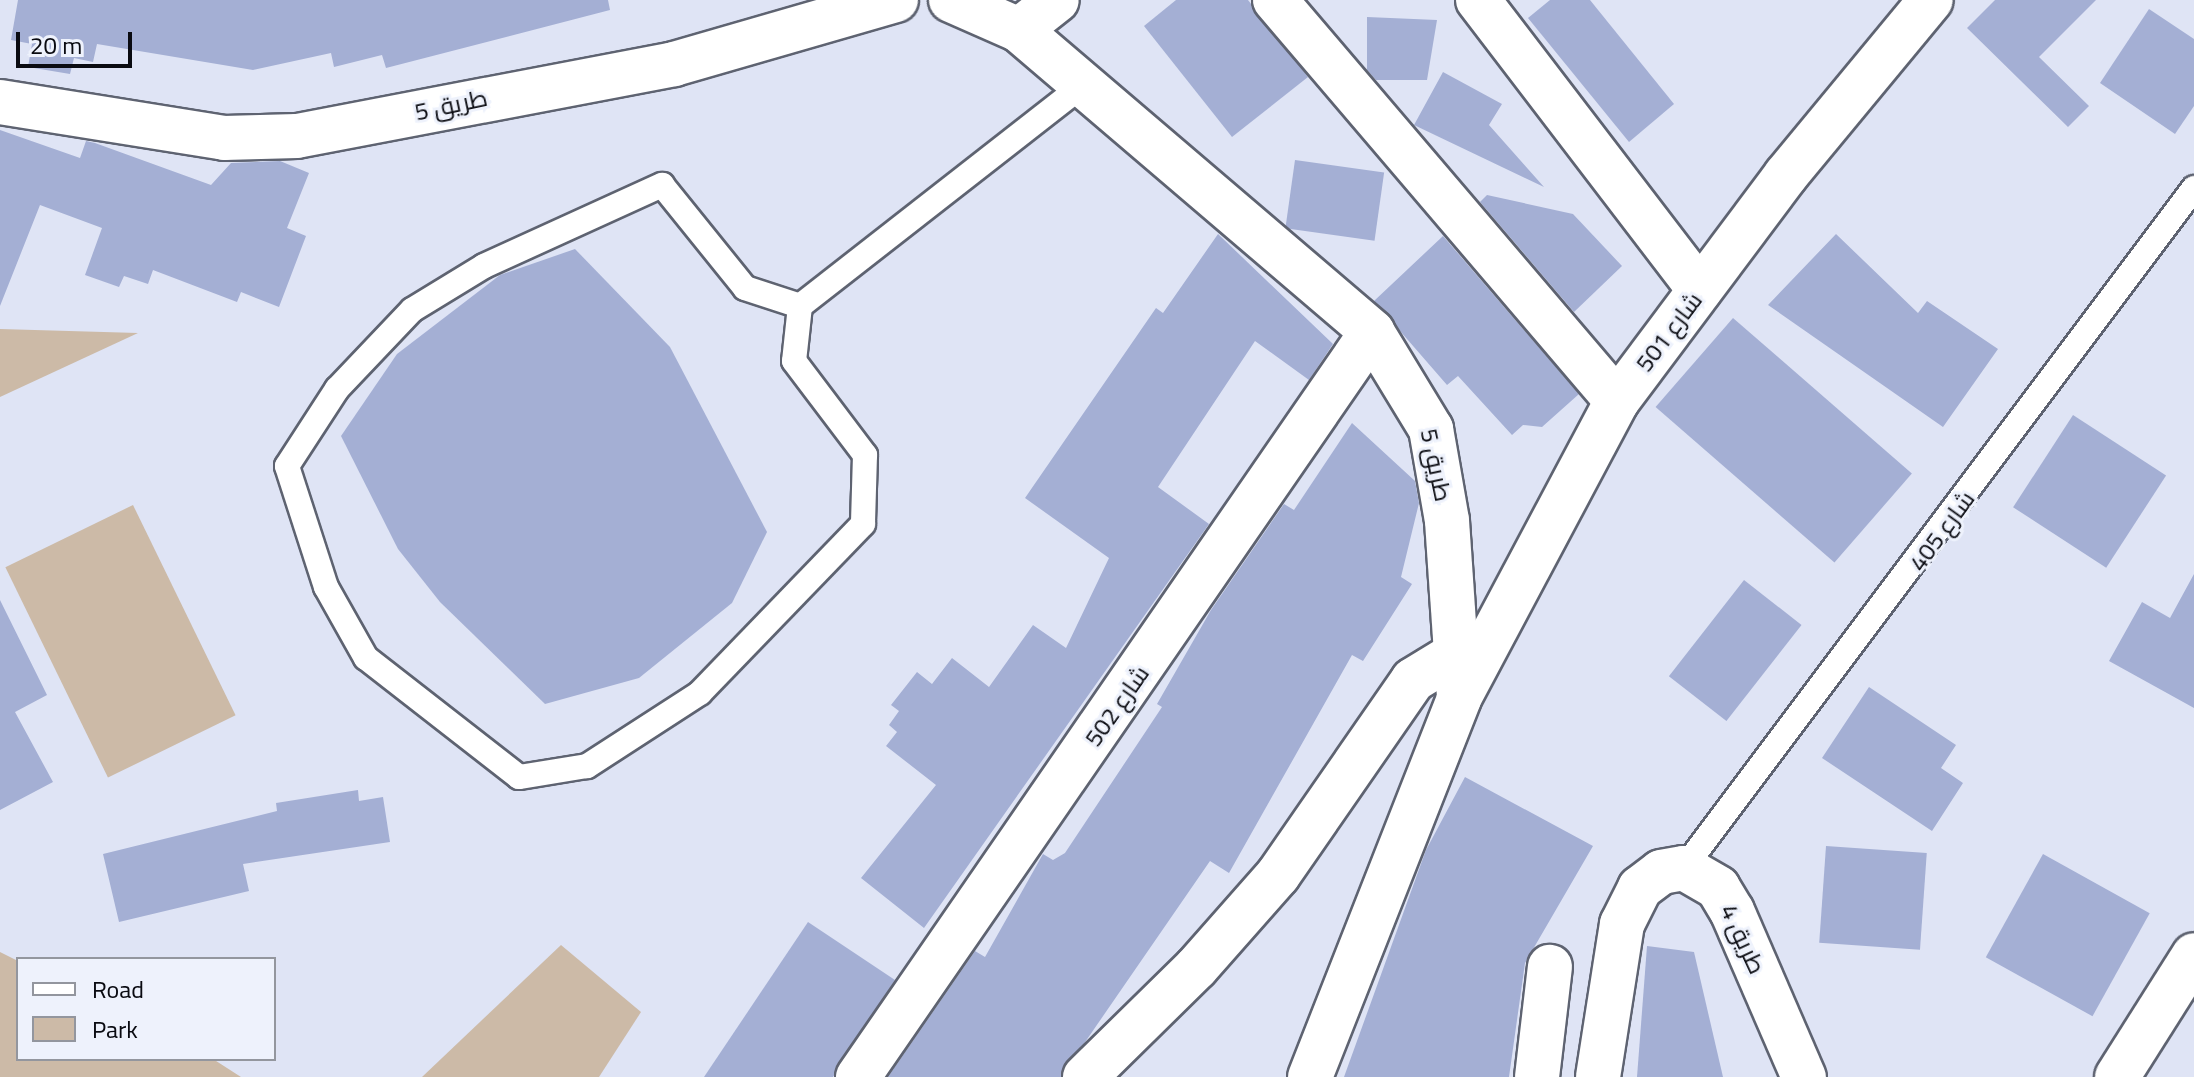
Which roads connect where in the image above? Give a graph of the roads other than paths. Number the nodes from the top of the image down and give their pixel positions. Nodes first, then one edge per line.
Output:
1 (896, 0) edge
2 (951, 0) edge
3 (1057, 0) edge
4 (1275, 0) edge
5 (1478, 0) edge
6 (1931, 0) edge
7 (1019, 30) junction
8 (1084, 84) junction
9 (0, 102) edge
10 (2194, 188) edge
11 (1700, 290) junction
12 (800, 306) junction
13 (1372, 332) junction
14 (1617, 401) junction
15 (1454, 655) junction
16 (1459, 698) junction
17 (1684, 868) junction
18 (2194, 955) edge
19 (1550, 967) dead end
20 (858, 1077) edge
21 (1085, 1077) edge
22 (1310, 1077) edge
23 (1537, 1077) edge
24 (1598, 1077) edge
25 (1804, 1077) edge
26 (2117, 1077) edge

1 - 9 street, طريق 5
2 - 7 street, طريق 5
3 - 7 street
4 - 14 street
5 - 11 street
6 - 11 street, شارع 501
7 - 8 street, طريق 5
8 - 12 lane
8 - 13 street, طريق 5
10 - 17 lane, شارع 405
11 - 14 street, شارع 501
12 - 12 lane
13 - 15 street, طريق 5
13 - 20 street, شارع 502
14 - 16 street, شارع 501
15 - 16 street, طريق 5
15 - 21 street
16 - 22 street, طريق 5
17 - 24 street
17 - 25 street, طريق 4
18 - 26 street
19 - 23 street

